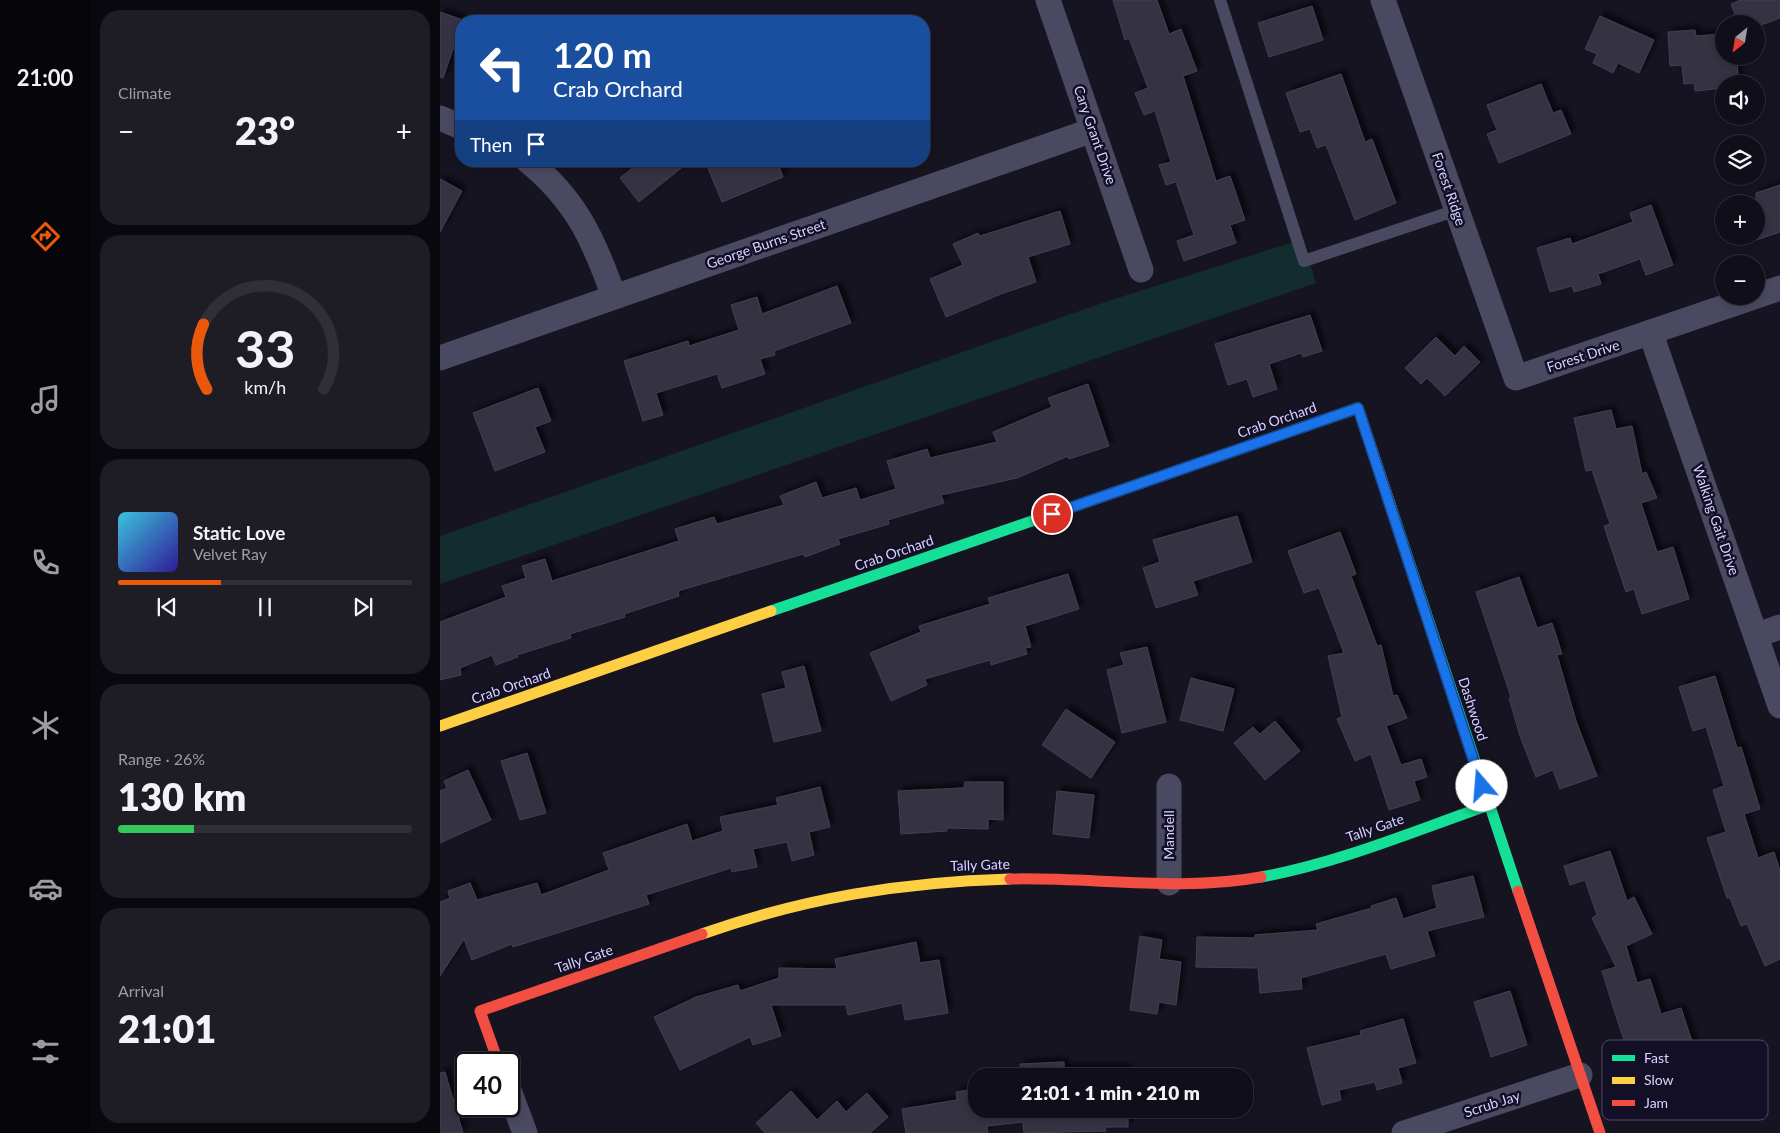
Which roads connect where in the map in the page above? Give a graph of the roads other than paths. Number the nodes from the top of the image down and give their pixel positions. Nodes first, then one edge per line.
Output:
1 (1048, 0) edge
2 (1220, 0) edge
3 (1383, 0) edge
4 (440, 118) edge
5 (455, 124) edge
6 (1093, 130) junction
7 (535, 167) edge
8 (1457, 210) junction
9 (1141, 270) dead end
10 (1780, 288) edge
11 (614, 297) junction
12 (1651, 334) junction
13 (440, 358) edge
14 (1516, 378) joint
15 (1358, 408) joint
16 (1780, 627) edge
17 (1757, 635) junction
18 (1780, 706) edge
19 (440, 726) edge
20 (1169, 786) dead end
21 (1489, 805) junction
22 (1169, 883) junction
23 (495, 1052) edge
24 (1580, 1075) junction
25 (519, 1117) edge
26 (525, 1133) edge
27 (1404, 1133) edge
28 (1600, 1133) edge

1 - 6 street, Cary Grant Drive
2 - 8 lane
3 - 8 street, Forest Ridge
4 - 5 street
6 - 9 street, Cary Grant Drive
6 - 11 street, George Burns Street
7 - 11 street
8 - 14 street, Forest Ridge
10 - 12 street, Forest Drive
11 - 13 street, George Burns Street
12 - 14 street, Forest Drive
12 - 17 street, Walking Gait Drive
15 - 19 street, Crab Orchard
15 - 21 street, Dashwood
16 - 17 street
17 - 18 street, Walking Gait Drive
20 - 22 street, Mandell
21 - 22 street, Tally Gate
21 - 24 street, Dashwood
22 - 23 street, Tally Gate
24 - 27 street, Scrub Jay
24 - 28 street, Dashwood
25 - 26 street

